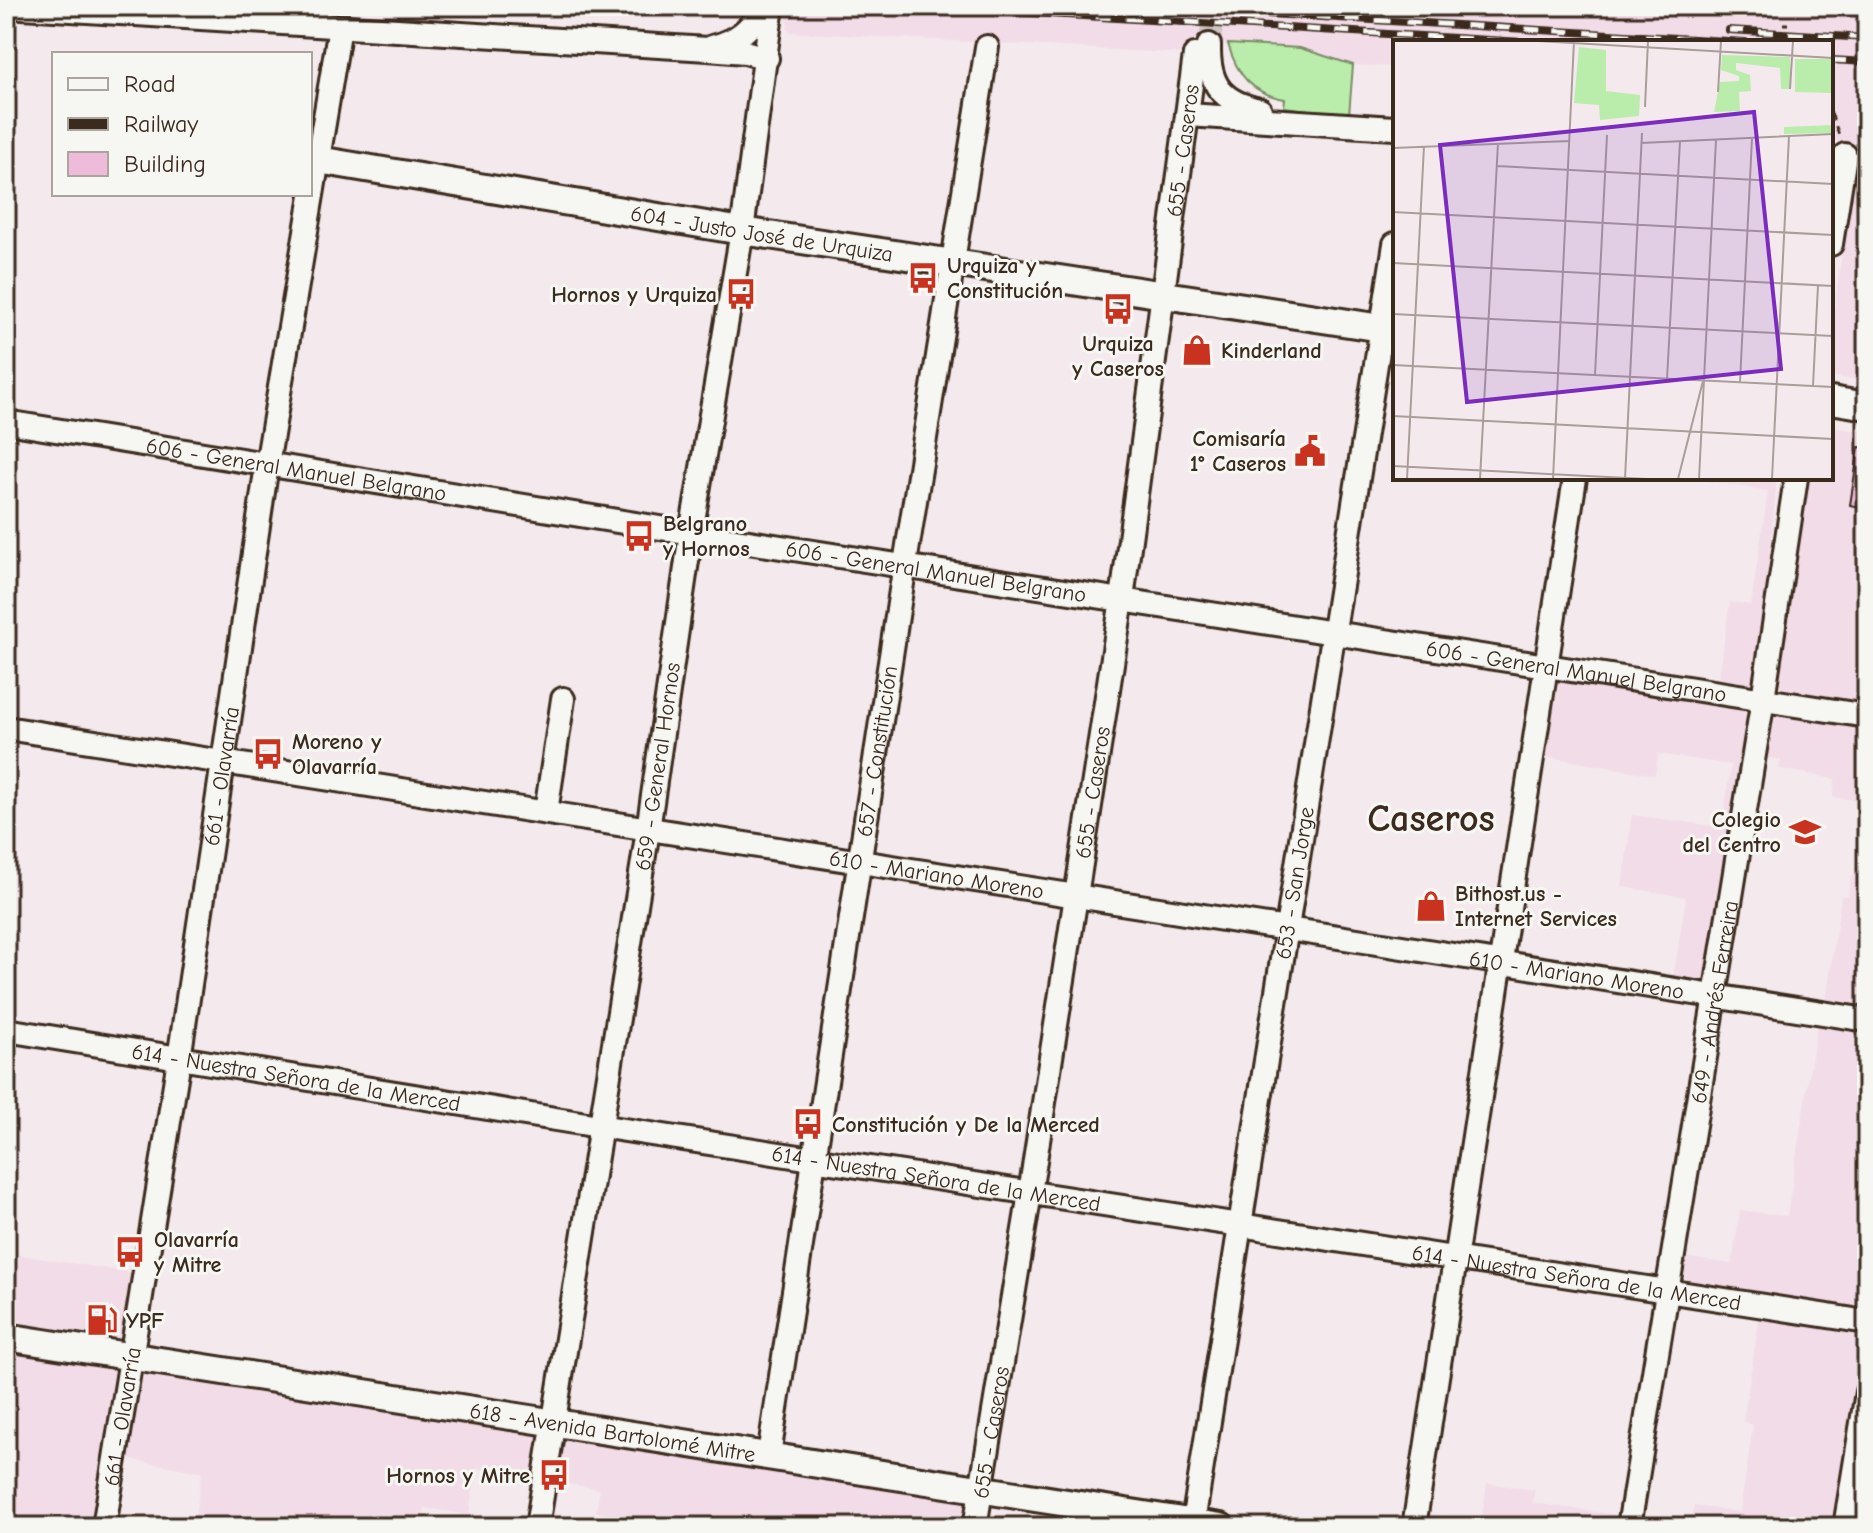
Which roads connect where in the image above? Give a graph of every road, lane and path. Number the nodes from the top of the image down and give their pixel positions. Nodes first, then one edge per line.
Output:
1 (6, 6) edge
2 (769, 6) edge
3 (1783, 24) dead end
4 (1788, 24) dead end
5 (340, 27) junction
6 (987, 47) dead end
7 (708, 49) junction
8 (767, 58) junction
9 (1833, 114) edge
10 (1187, 115) junction
11 (1328, 125) junction
12 (1393, 128) edge
13 (1848, 155) edge
14 (318, 160) junction
15 (312, 196) edge
16 (312, 196) edge
17 (742, 231) junction
18 (1833, 234) edge
19 (953, 262) junction
20 (1393, 268) edge
21 (1163, 295) junction
22 (1388, 329) edge
23 (1833, 400) edge
24 (1867, 406) edge
25 (6, 422) edge
26 (267, 465) junction
27 (1575, 480) edge
28 (1796, 480) edge
29 (691, 533) junction
30 (905, 564) junction
31 (1122, 599) junction
32 (1335, 632) junction
33 (1546, 664) junction
34 (563, 699) dead end
35 (1763, 699) junction
36 (1867, 716) edge
37 (6, 728) edge
38 (223, 761) junction
39 (546, 812) junction
40 (648, 830) junction
41 (859, 861) junction
42 (1074, 897) junction
43 (1288, 928) junction
44 (1499, 961) junction
45 (1714, 995) junction
46 (1867, 1020) edge
47 (6, 1030) edge
48 (179, 1059) junction
49 (599, 1126) junction
50 (816, 1158) junction
51 (1030, 1193) junction
52 (1242, 1224) junction
53 (1454, 1258) junction
54 (1667, 1291) junction
55 (1867, 1322) edge
56 (6, 1337) edge
57 (130, 1358) junction
58 (1867, 1392) edge
59 (553, 1424) junction
60 (769, 1455) junction
61 (981, 1488) junction
62 (1193, 1523) junction
63 (104, 1527) edge
64 (537, 1527) edge
65 (975, 1527) edge
66 (1221, 1527) edge
67 (1414, 1527) edge
68 (1629, 1527) edge
69 (1845, 1527) edge

1 - 5 street
2 - 7 street
2 - 8 street, 659 - General Hornos
3 - 4 path
5 - 7 street
5 - 14 street, 661 - Olavarría
6 - 19 street, 657 - Constitución
7 - 8 street
8 - 17 street, 659 - General Hornos
9 - 13 path
10 - 11 street
10 - 11 street, 655 - Caseros
10 - 21 street, 655 - Caseros
11 - 12 street
13 - 18 street
14 - 15 street, 661 - Olavarría
14 - 17 main road, 604 - Justo José de Urquiza
16 - 26 street, 661 - Olavarría
17 - 19 main road, 604 - Justo José de Urquiza
17 - 29 street, 659 - General Hornos
19 - 21 main road, 604 - Justo José de Urquiza
19 - 30 street, 657 - Constitución
20 - 22 street, 653 - San Jorge
21 - 22 main road, 604 - Justo José de Urquiza
21 - 31 street, 655 - Caseros
22 - 32 street, 653 - San Jorge
23 - 24 main road
25 - 26 street, 606 - General Manuel Belgrano
26 - 29 street, 606 - General Manuel Belgrano
26 - 38 street, 661 - Olavarría
27 - 33 street
28 - 35 street, 649 - Andrés Ferreira
29 - 30 street, 606 - General Manuel Belgrano
29 - 40 street, 659 - General Hornos
30 - 31 street, 606 - General Manuel Belgrano
30 - 41 street, 657 - Constitución
31 - 32 street, 606 - General Manuel Belgrano
31 - 42 street, 655 - Caseros
32 - 33 street, 606 - General Manuel Belgrano
32 - 43 street, 653 - San Jorge
33 - 35 street, 606 - General Manuel Belgrano
33 - 44 street
34 - 39 street
35 - 36 street, 606 - General Manuel Belgrano
35 - 45 street, 649 - Andrés Ferreira
37 - 38 street, 610 - Mariano Moreno
38 - 39 street, 610 - Mariano Moreno
38 - 48 street, 661 - Olavarría
39 - 40 street, 610 - Mariano Moreno
40 - 41 street, 610 - Mariano Moreno
40 - 49 street, 659 - General Hornos
41 - 42 street, 610 - Mariano Moreno
41 - 50 street, 657 - Constitución
42 - 43 street, 610 - Mariano Moreno
42 - 51 street, 655 - Caseros
43 - 44 street, 610 - Mariano Moreno
43 - 52 street, 653 - San Jorge
44 - 45 street, 610 - Mariano Moreno
44 - 53 street
45 - 46 street, 610 - Mariano Moreno
45 - 54 street, 649 - Andrés Ferreira
47 - 48 street, 614 - Nuestra Señora de la Merced
48 - 49 street, 614 - Nuestra Señora de la Merced
48 - 57 street, 661 - Olavarría
49 - 50 street, 614 - Nuestra Señora de la Merced
49 - 59 street, 659 - General Hornos
50 - 51 street, 614 - Nuestra Señora de la Merced
50 - 60 street, 657 - Constitución
51 - 52 street, 614 - Nuestra Señora de la Merced
51 - 61 street, 655 - Caseros
52 - 53 street, 614 - Nuestra Señora de la Merced
52 - 62 street, 653 - San Jorge
53 - 54 street, 614 - Nuestra Señora de la Merced
53 - 67 street
54 - 55 street, 614 - Nuestra Señora de la Merced
54 - 68 street, 649 - Andrés Ferreira
56 - 57 main road, 618 - Avenida Bartolomé Mitre
57 - 59 main road, 618 - Avenida Bartolomé Mitre
57 - 63 street, 661 - Olavarría
58 - 69 street
59 - 60 main road, 618 - Avenida Bartolomé Mitre
59 - 64 street, 659 - General Hornos
60 - 61 main road, 618 - Avenida Bartolomé Mitre
61 - 62 main road, 618 - Avenida Bartolomé Mitre
61 - 65 street, 655 - Caseros
62 - 66 main road, 618 - Avenida Bartolomé Mitre

